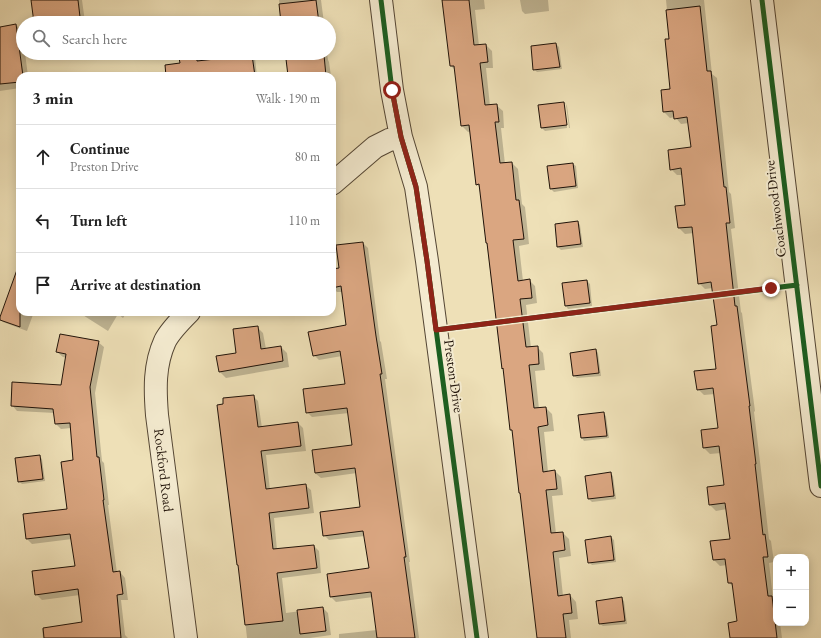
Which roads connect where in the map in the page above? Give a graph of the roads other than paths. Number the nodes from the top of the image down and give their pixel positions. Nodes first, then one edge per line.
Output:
1 (381, 0) edge
2 (762, 0) edge
3 (401, 137) junction
4 (336, 181) edge
5 (185, 316) edge
6 (821, 486) edge
7 (186, 638) edge
8 (477, 638) edge

1 - 3 street, Preston Drive
2 - 6 street, Coachwood Drive
3 - 4 street
3 - 8 street, Preston Drive
5 - 7 street, Rockford Road

